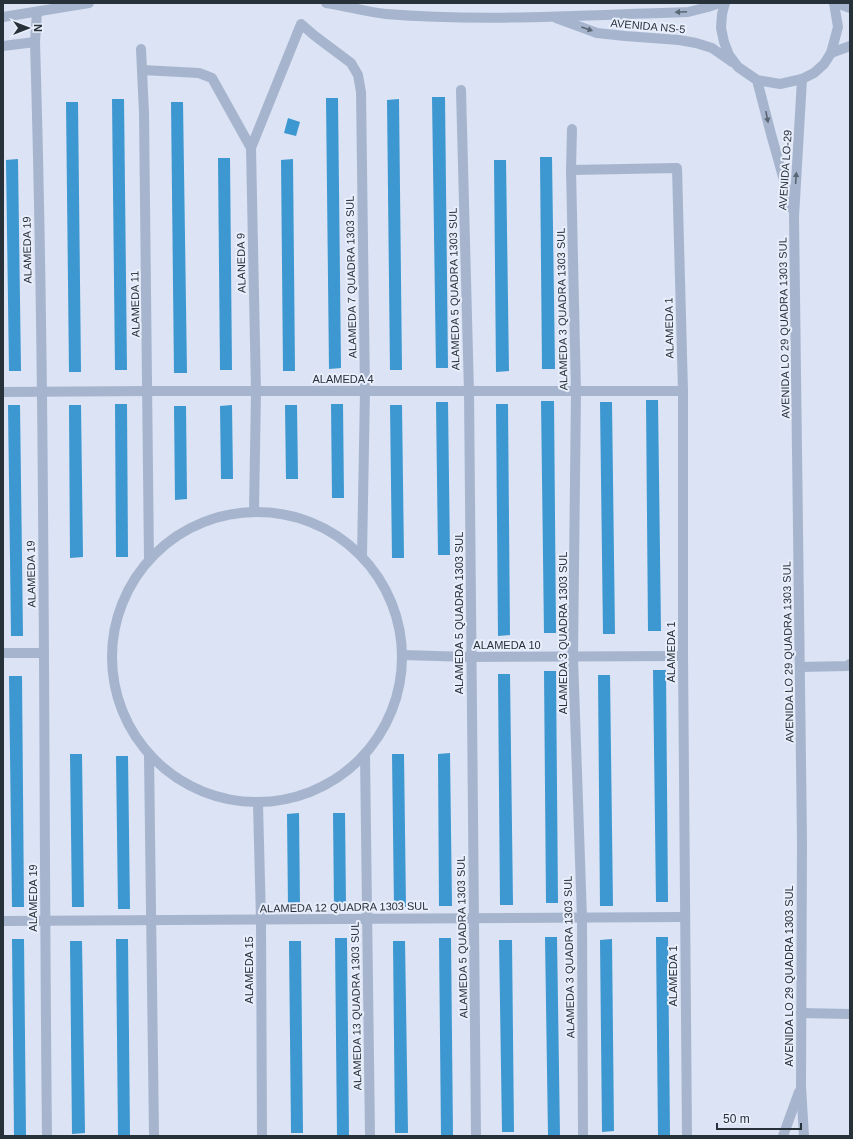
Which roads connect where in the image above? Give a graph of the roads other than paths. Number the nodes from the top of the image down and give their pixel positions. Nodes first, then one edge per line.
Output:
1 (89, 3) edge
2 (326, 3) edge
3 (719, 3) edge
4 (725, 3) edge
5 (834, 3) edge
6 (838, 3) edge
7 (850, 8) edge
8 (36, 12) junction
9 (551, 16) junction
10 (3, 17) edge
11 (301, 24) joint
12 (35, 42) junction
13 (3, 46) edge
14 (850, 46) edge
15 (141, 49) dead end
16 (831, 53) junction
17 (738, 67) junction
18 (142, 70) junction
19 (802, 79) junction
20 (757, 80) junction
21 (462, 90) dead end
22 (572, 129) dead end
23 (251, 148) junction
24 (571, 170) junction
25 (794, 217) junction
26 (148, 391) junction
27 (365, 391) junction
28 (683, 391) junction
29 (3, 392) edge
30 (41, 392) junction
31 (256, 392) junction
32 (469, 392) junction
33 (576, 392) junction
34 (254, 511) junction
35 (362, 556) junction
36 (149, 560) junction
37 (3, 654) edge
38 (44, 654) junction
39 (402, 655) junction
40 (683, 656) junction
41 (471, 657) junction
42 (573, 657) junction
43 (850, 664) edge
44 (800, 667) junction
45 (365, 755) junction
46 (149, 756) junction
47 (258, 804) junction
48 (685, 917) junction
49 (474, 918) junction
50 (582, 918) junction
51 (367, 919) junction
52 (45, 920) junction
53 (261, 920) junction
54 (3, 921) edge
55 (152, 921) junction
56 (801, 1013) junction
57 (850, 1014) edge
58 (801, 1087) junction
59 (47, 1136) edge
60 (154, 1136) edge
61 (262, 1136) edge
62 (370, 1136) edge
63 (476, 1136) edge
64 (582, 1136) edge
65 (686, 1136) edge
66 (783, 1136) edge
67 (804, 1136) edge

1 - 8 street
2 - 9 street, AVENIDA NS-5
3 -> 9 street, AVENIDA NS-5
4 - 17 street
5 - 16 street
6 - 7 street
8 - 10 street
8 - 12 street, ALAMEDA 19
9 -> 17 street, AVENIDA NS-5
11 - 23 street, ALANEDA 9
11 - 27 street, ALAMEDA 7 QUADRA 1303 SUL
12 - 13 street
12 - 30 street, ALAMEDA 19
14 - 16 street
15 - 18 street, ALAMEDA 11
16 - 19 street
17 - 20 street, AVENIDA NS-5
18 - 23 street
18 - 26 street, ALAMEDA 11
19 - 20 street
25 -> 19 street, AVENIDA LO-29
20 -> 25 street, AVENIDA LO-29
21 - 32 street, ALAMEDA 5 QUADRA 1303 SUL
22 - 24 street, ALAMEDA 3 QUADRA 1303 SUL
23 - 31 street, ALANEDA 9
24 - 28 street, ALAMEDA 1
24 - 33 street, ALAMEDA 3 QUADRA 1303 SUL
25 - 44 street, AVENIDA LO 29 QUADRA 1303 SUL
26 - 30 street, ALAMEDA 4
26 - 31 street, ALAMEDA 4
26 - 36 street, ALAMEDA 11
27 - 31 street, ALAMEDA 4
27 - 32 street, ALAMEDA 4
27 - 35 street, ALAMEDA 7 QUADRA 1303 SUL
28 - 33 street, ALAMEDA 4
28 - 40 street, ALAMEDA 1
29 - 30 street, ALAMEDA 4
30 - 38 street, ALAMEDA 19
31 - 34 street, ALANEDA 9
32 - 33 street, ALAMEDA 4
32 - 41 street, ALAMEDA 5 QUADRA 1303 SUL
33 - 42 street, ALAMEDA 3 QUADRA 1303 SUL
34 - 35 street
34 - 36 street
35 - 39 street
36 - 46 street
37 - 38 street
38 - 52 street, ALAMEDA 19
39 - 41 street, ALAMEDA 10
39 - 45 street
40 - 42 street, ALAMEDA 10
40 - 48 street, ALAMEDA 1
41 - 42 street, ALAMEDA 10
41 - 49 street, ALAMEDA 5 QUADRA 1303 SUL
42 - 50 street, ALAMEDA 3 QUADRA 1303 SUL
43 - 44 street
44 - 56 street, AVENIDA LO 29 QUADRA 1303 SUL
45 - 47 street
45 - 51 street, ALAMEDA 13 QUADRA 1303 SUL
46 - 47 street
46 - 55 street
47 - 53 street, ALAMEDA 15
48 - 50 street, ALAMEDA 12 QUADRA 1303 SUL
48 - 65 street, ALAMEDA 1
49 - 50 street, ALAMEDA 12 QUADRA 1303 SUL
49 - 51 street, ALAMEDA 12 QUADRA 1303 SUL
49 - 63 street, ALAMEDA 5 QUADRA 1303 SUL
50 - 64 street, ALAMEDA 3 QUADRA 1303 SUL
51 - 53 street, ALAMEDA 12 QUADRA 1303 SUL
51 - 62 street, ALAMEDA 13 QUADRA 1303 SUL
52 - 54 street, ALAMEDA 12 QUADRA 1303 SUL
52 - 55 street, ALAMEDA 12 QUADRA 1303 SUL
52 - 59 street, ALAMEDA 19
53 - 55 street, ALAMEDA 12 QUADRA 1303 SUL
53 - 61 street, ALAMEDA 15
55 - 60 street
56 - 57 street
56 - 58 street, AVENIDA LO 29 QUADRA 1303 SUL
58 - 66 street
58 - 67 street

